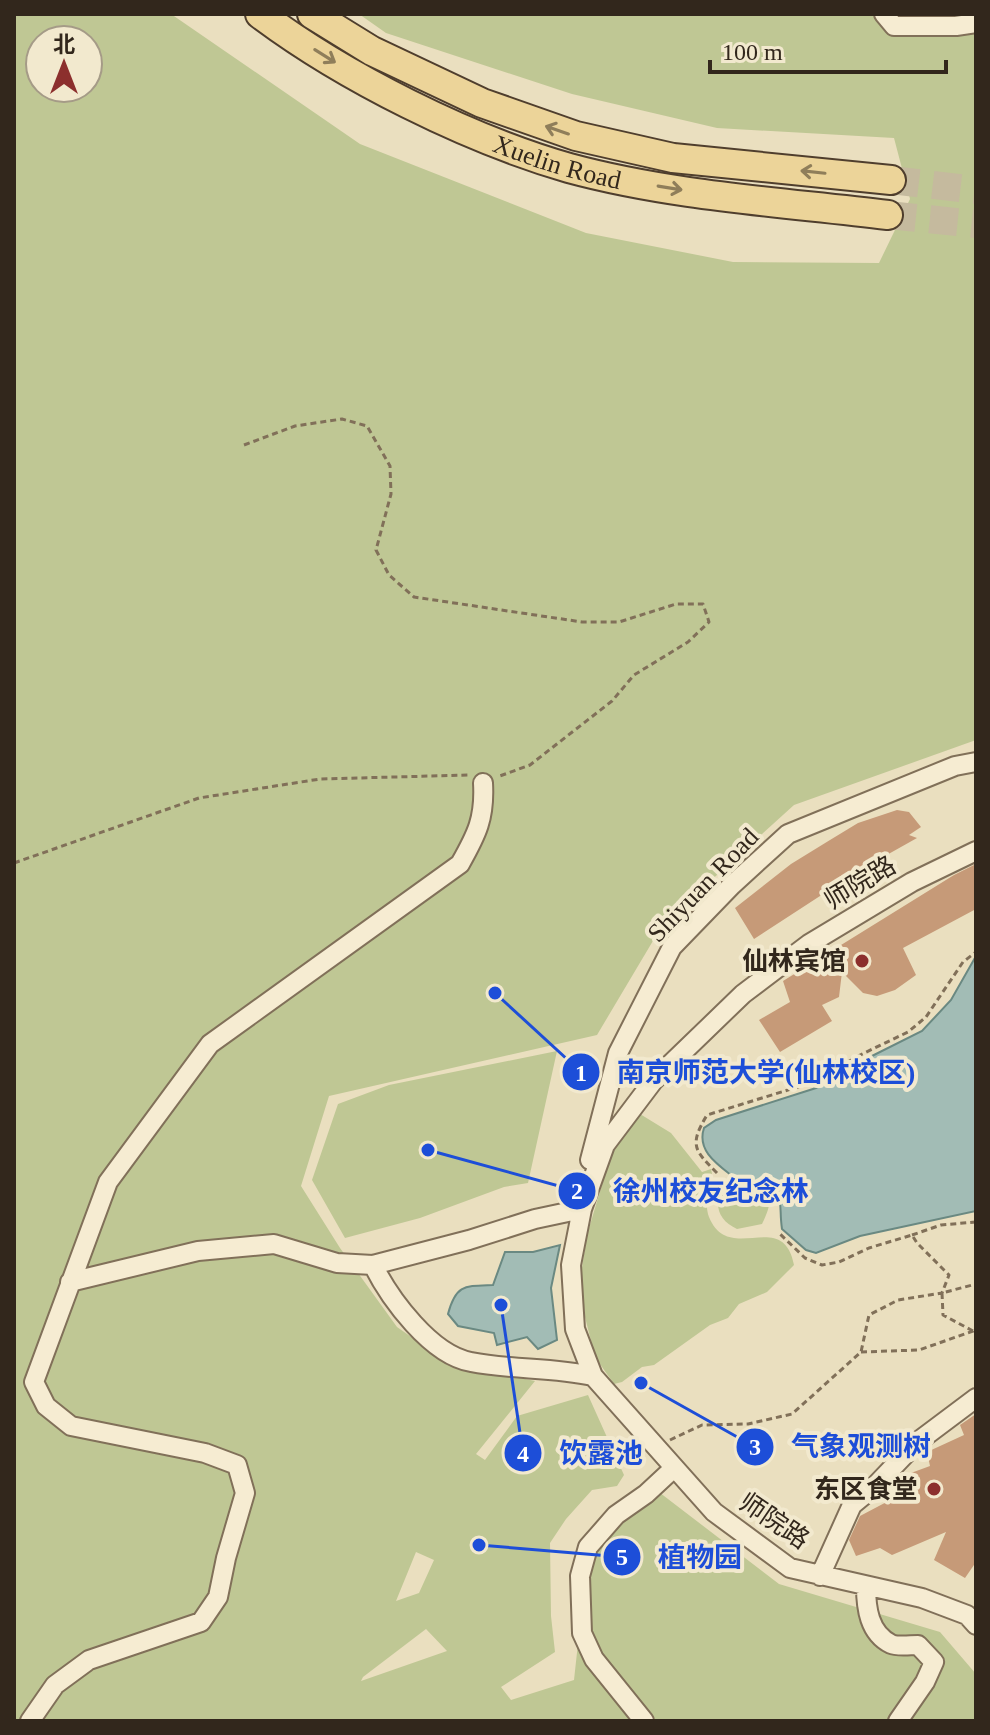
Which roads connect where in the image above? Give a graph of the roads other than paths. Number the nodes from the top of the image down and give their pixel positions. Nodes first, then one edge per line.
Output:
1 (260, 14) edge
2 (312, 14) edge
3 (884, 14) edge
4 (976, 23) edge
5 (891, 180) tunnel mouth
6 (888, 215) tunnel mouth
7 (976, 762) edge
8 (483, 783) road end
9 (976, 851) edge
10 (582, 1209) junction
11 (373, 1265) junction
12 (70, 1282) junction
13 (593, 1376) junction
14 (976, 1398) edge
15 (674, 1468) junction
16 (820, 1576) junction
17 (866, 1586) junction
18 (976, 1625) edge
19 (30, 1721) edge
20 (644, 1721) edge
21 (898, 1721) edge

1 -> 6 main road, Xuelin Road
5 -> 2 main road, Xuelin Road
3 - 4 street
7 - 10 street, Shiyuan Road
8 - 12 street
9 - 10 street, 师院路
10 - 11 street
10 - 13 street, 师院路
11 - 12 street
11 - 13 street
12 - 19 street
13 - 15 street, 师院路
14 - 16 street
15 - 16 street, 师院路
15 - 20 street
16 - 17 street, 师院路
17 - 18 street, 师院路
17 - 21 street

